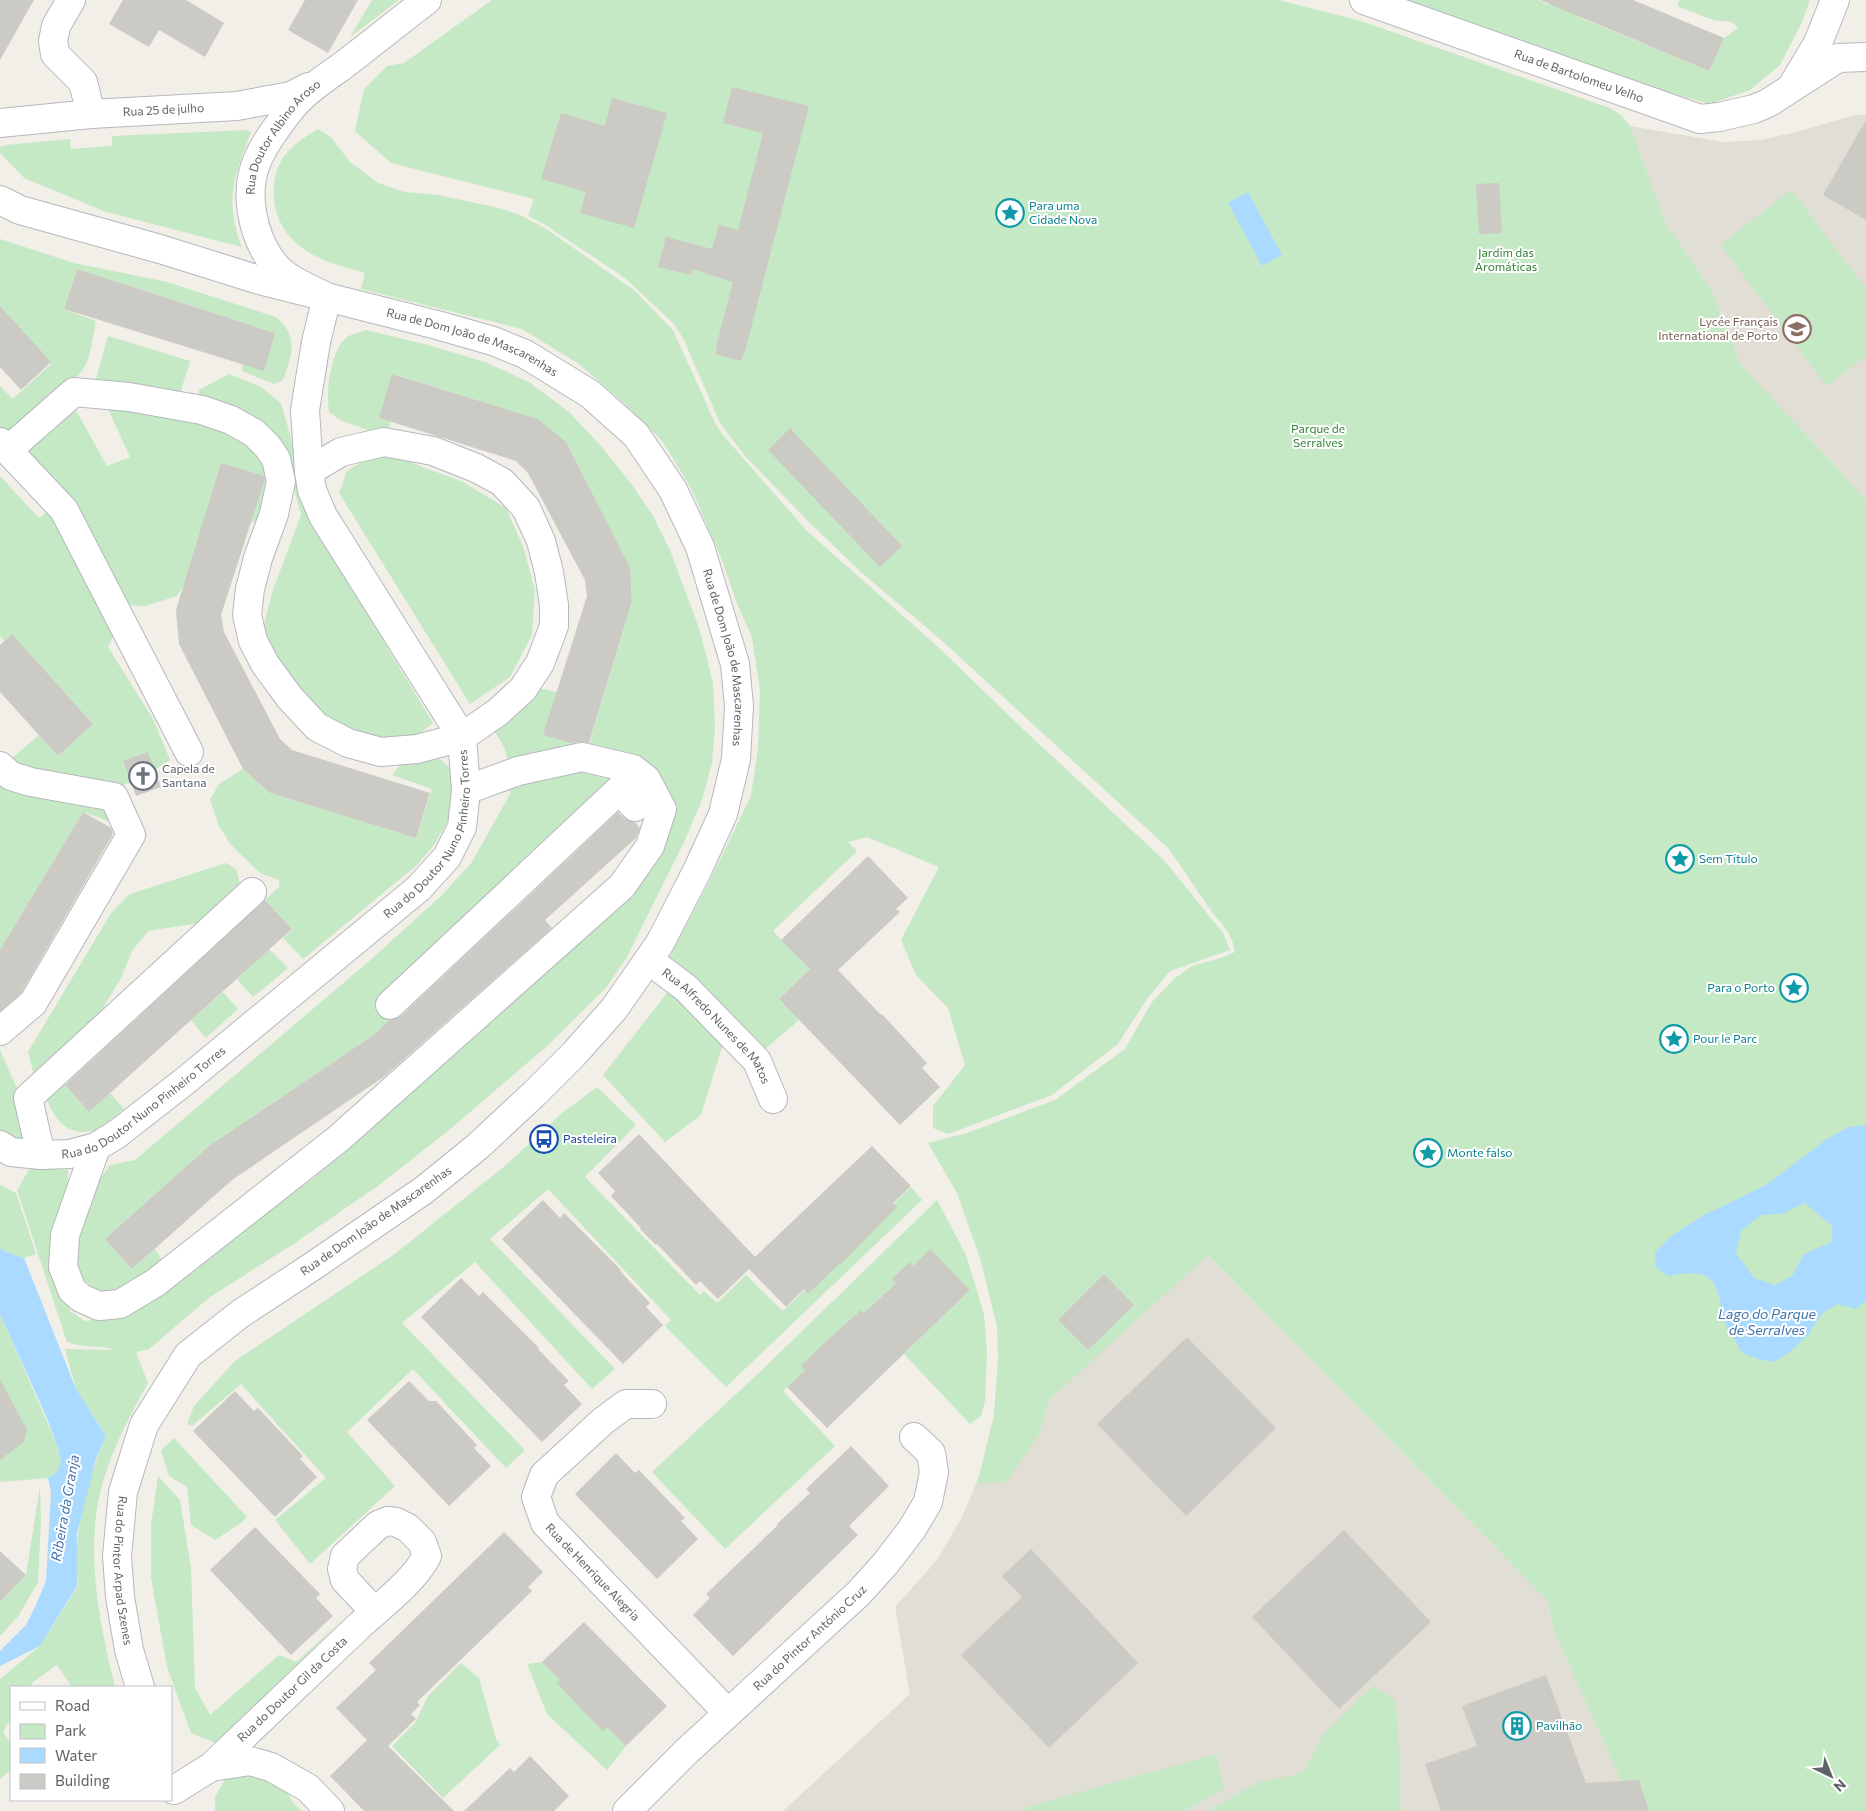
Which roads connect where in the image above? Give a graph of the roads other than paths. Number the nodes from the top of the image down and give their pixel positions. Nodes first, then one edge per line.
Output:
1 (71, 0) edge
2 (427, 0) edge
3 (1364, 0) edge
4 (1835, 0) edge
5 (1866, 57) edge
6 (323, 79) junction
7 (1792, 87) junction
8 (91, 114) junction
9 (0, 123) edge
10 (0, 200) edge
11 (327, 297) junction
12 (4, 446) edge
13 (309, 471) junction
14 (462, 737) junction
15 (189, 752) dead end
16 (0, 766) edge
17 (466, 790) junction
18 (635, 807) dead end
19 (252, 892) dead end
20 (648, 962) junction
21 (390, 1005) dead end
22 (0, 1032) edge
23 (773, 1100) dead end
24 (96, 1147) junction
25 (41, 1155) junction
26 (4, 1157) edge
27 (652, 1404) dead end
28 (144, 1425) joint
29 (914, 1437) dead end
30 (374, 1612) dead end
31 (140, 1686) edge
32 (728, 1713) junction
33 (210, 1767) junction
34 (176, 1795) edge
35 (330, 1811) edge
36 (627, 1811) edge

1 - 8 street
2 - 6 street, Rua Doutor Albino Aroso
3 - 7 street, Rua de Bartolomeu Velho
4 - 7 street
5 - 7 street, Rua de Bartolomeu Velho
6 - 8 street, Rua 25 de julho
6 - 11 street, Rua Doutor Albino Aroso
8 - 9 street, Rua 25 de julho
10 - 11 street, Rua de Dom João de Mascarenhas
11 - 13 street, Rua do Doutor Nuno Pinheiro Torres
11 - 20 street, Rua de Dom João de Mascarenhas
12 - 14 street
12 - 15 street
13 - 14 street, Rua do Doutor Nuno Pinheiro Torres
13 - 14 street
14 - 17 street, Rua do Doutor Nuno Pinheiro Torres
16 - 22 street
17 - 24 street, Rua do Doutor Nuno Pinheiro Torres
17 - 24 street
18 - 21 street
19 - 25 street
20 - 23 street, Rua Alfredo Nunes de Matos
20 - 28 street, Rua de Dom João de Mascarenhas
24 - 25 street, Rua do Doutor Nuno Pinheiro Torres
25 - 26 street, Rua do Doutor Nuno Pinheiro Torres
27 - 32 street, Rua de Henrique Alegria
28 - 31 street, Rua do Pintor Arpad Szenes
29 - 32 street, Rua do Pintor António Cruz
30 - 33 street, Rua do Doutor Gil da Costa
32 - 36 street, Rua do Pintor António Cruz
33 - 34 street
33 - 35 street

